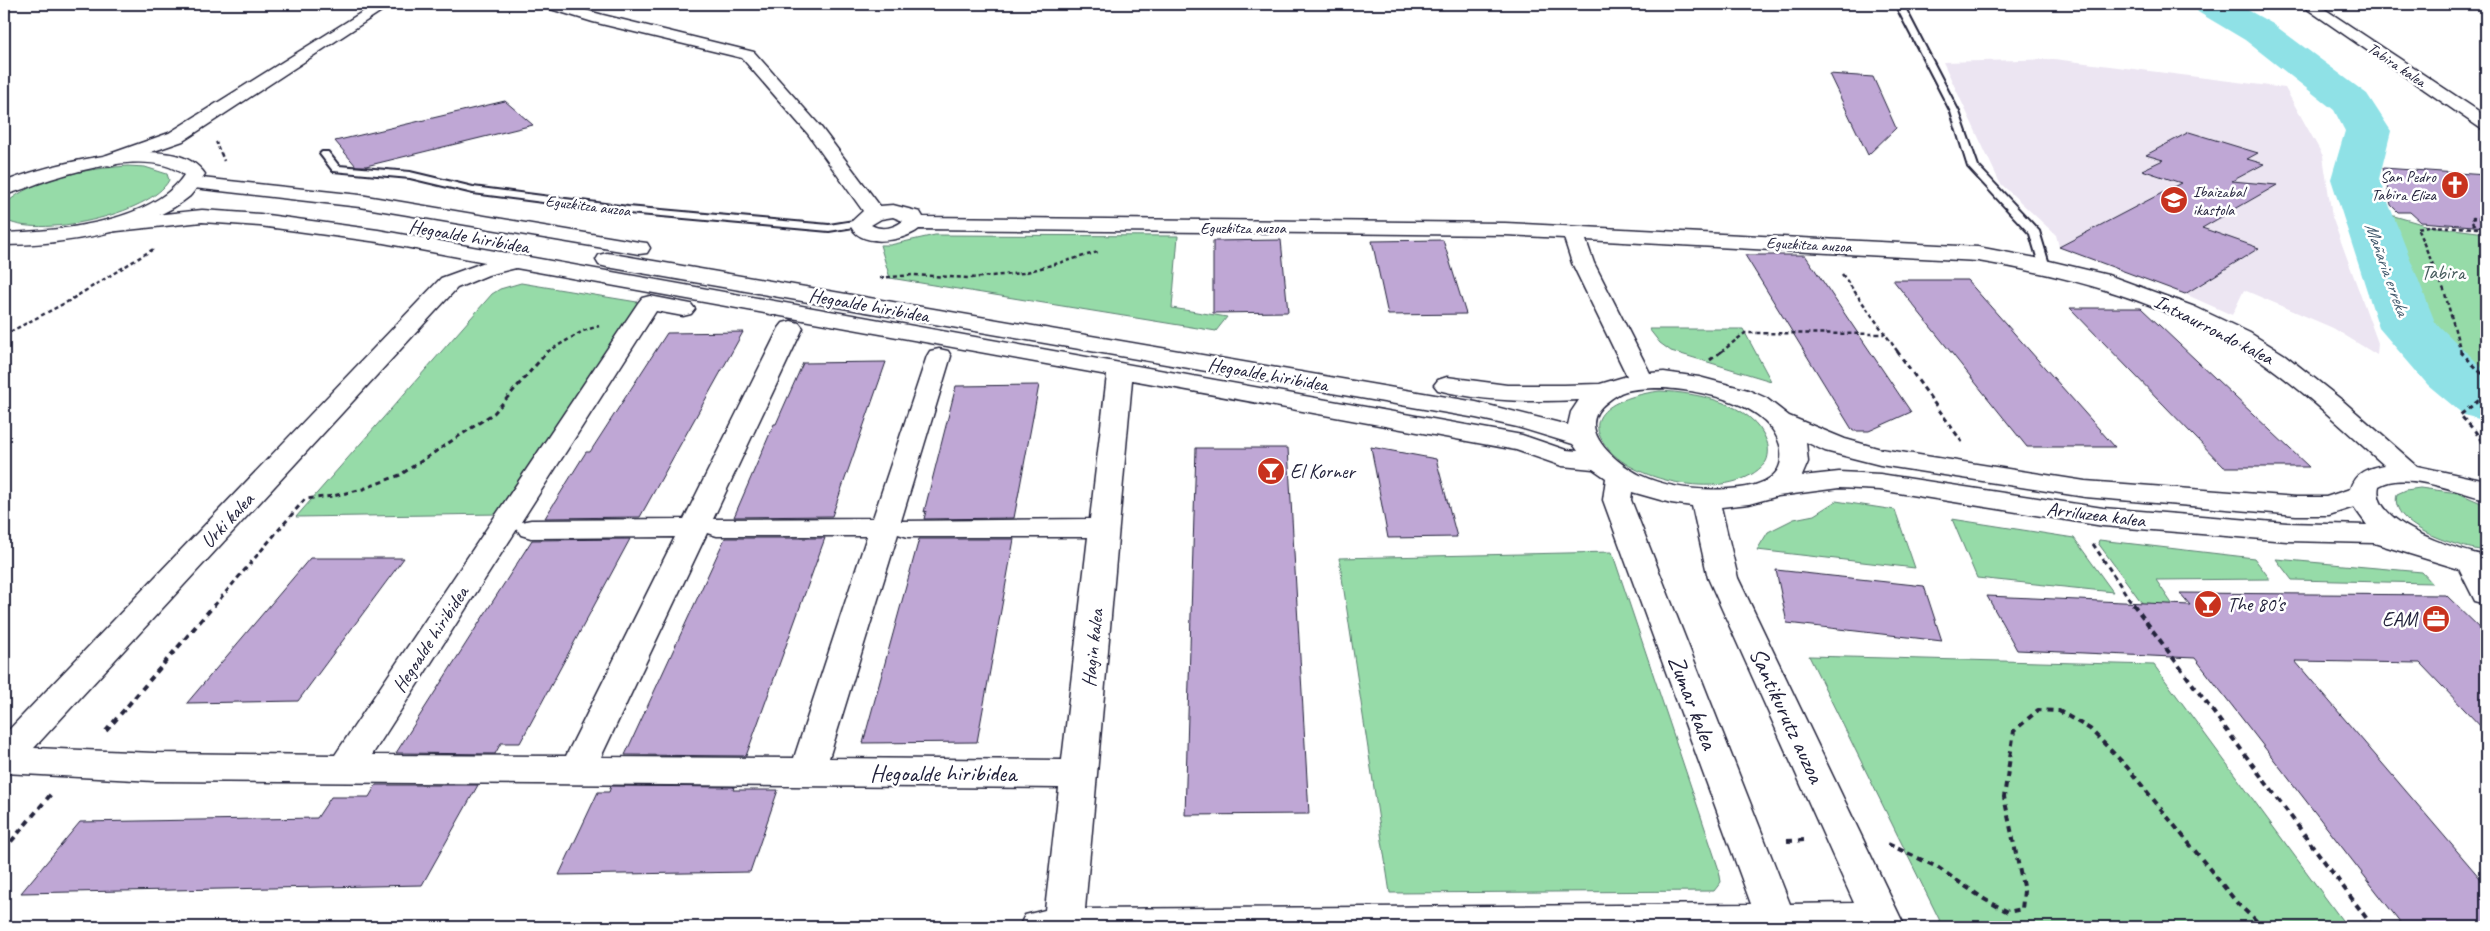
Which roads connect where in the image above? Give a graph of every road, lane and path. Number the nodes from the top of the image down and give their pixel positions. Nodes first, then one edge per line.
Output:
1 (385, 4) edge
2 (1899, 4) edge
3 (2307, 4) edge
4 (557, 5) edge
5 (2486, 124) edge
6 (190, 129) junction
7 (324, 154) dead end
8 (111, 160) junction
9 (180, 162) junction
10 (192, 183) junction
11 (4, 189) edge
12 (150, 211) junction
13 (868, 218) junction
14 (2486, 219) edge
15 (106, 226) junction
16 (1573, 233) junction
17 (4, 239) edge
18 (446, 250) junction
19 (518, 263) junction
20 (2044, 264) junction
21 (1839, 269) dead end
22 (450, 283) junction
23 (95, 285) dead end
24 (791, 328) junction
25 (1885, 334) junction
26 (4, 335) edge
27 (939, 356) junction
28 (1704, 364) dead end
29 (2486, 378) edge
30 (1119, 379) junction
31 (1643, 381) junction
32 (1605, 391) junction
33 (2486, 395) edge
34 (1779, 421) junction
35 (1583, 438) junction
36 (2486, 448) edge
37 (1967, 449) dead end
38 (1610, 468) junction
39 (2408, 472) junction
40 (1770, 488) junction
41 (2484, 489) edge
42 (2363, 494) junction
43 (1704, 499) junction
44 (896, 527) junction
45 (705, 528) junction
46 (1104, 528) junction
47 (531, 529) dead end
48 (2092, 543) dead end
49 (2423, 547) junction
50 (2479, 565) edge
51 (2486, 594) edge
52 (4, 758) edge
53 (346, 768) junction
54 (577, 770) junction
55 (807, 772) junction
56 (1079, 774) junction
57 (1844, 837) junction
58 (1746, 844) junction
59 (1778, 923) edge
60 (1883, 924) edge
61 (1487, 925) edge
62 (1194, 926) edge
63 (1051, 927) edge
64 (2263, 927) edge
65 (2373, 927) edge

1 - 6 street
2 - 20 lane
3 - 5 street, Tabira kalea
4 - 13 street, Eguzkitza auzoa
6 - 8 street
6 - 9 street
7 - 13 lane, Eguzkitza auzoa
8 - 9 street
8 - 11 street
9 - 10 street
10 - 12 street
10 - 32 street
12 - 15 street
12 - 35 street, Hegoalde hiribidea
13 - 16 street, Eguzkitza auzoa
14 - 29 path
15 - 17 street
15 - 18 street
16 - 20 street, Eguzkitza auzoa
16 - 31 street
18 - 19 street
18 - 22 street
19 - 22 street
19 - 30 street
20 - 39 street, Intxaurrondo kalea
21 - 25 path
22 - 52 street, Urki kalea
23 - 26 path
24 - 27 street, Hegoalde hiribidea
24 - 45 street, Hegoalde hiribidea
24 - 53 street, Hegoalde hiribidea
25 - 28 path
25 - 37 path
27 - 30 street, Hegoalde hiribidea
27 - 44 street
30 - 38 street
30 - 46 street, Hagin kalea
31 - 32 street
31 - 34 street
32 - 35 street
33 - 36 path
34 - 40 street
34 - 42 street, Arriluzea kalea
35 - 38 street
38 - 43 street
38 - 58 street, Zumar kalea
39 - 41 street
39 - 42 street
40 - 43 street
40 - 49 street, Arriluzea kalea
42 - 49 street, Arriluzea kalea
43 - 57 street, Santikurutz auzoa
44 - 45 street
44 - 46 street
44 - 55 street
45 - 47 street
45 - 54 street, Hegoalde hiribidea
46 - 56 street, Hagin kalea
48 - 65 path
49 - 50 street, Arriluzea kalea
50 - 51 street
52 - 53 street, Hegoalde hiribidea
53 - 54 street, Hegoalde hiribidea
54 - 55 street, Hegoalde hiribidea
55 - 56 street, Hegoalde hiribidea
56 - 63 street, Hagin kalea
57 - 58 path
57 - 60 street, Santikurutz auzoa
57 - 64 path
58 - 59 street, Zumar kalea
59 - 60 street
59 - 61 street
61 - 62 street
62 - 63 street

